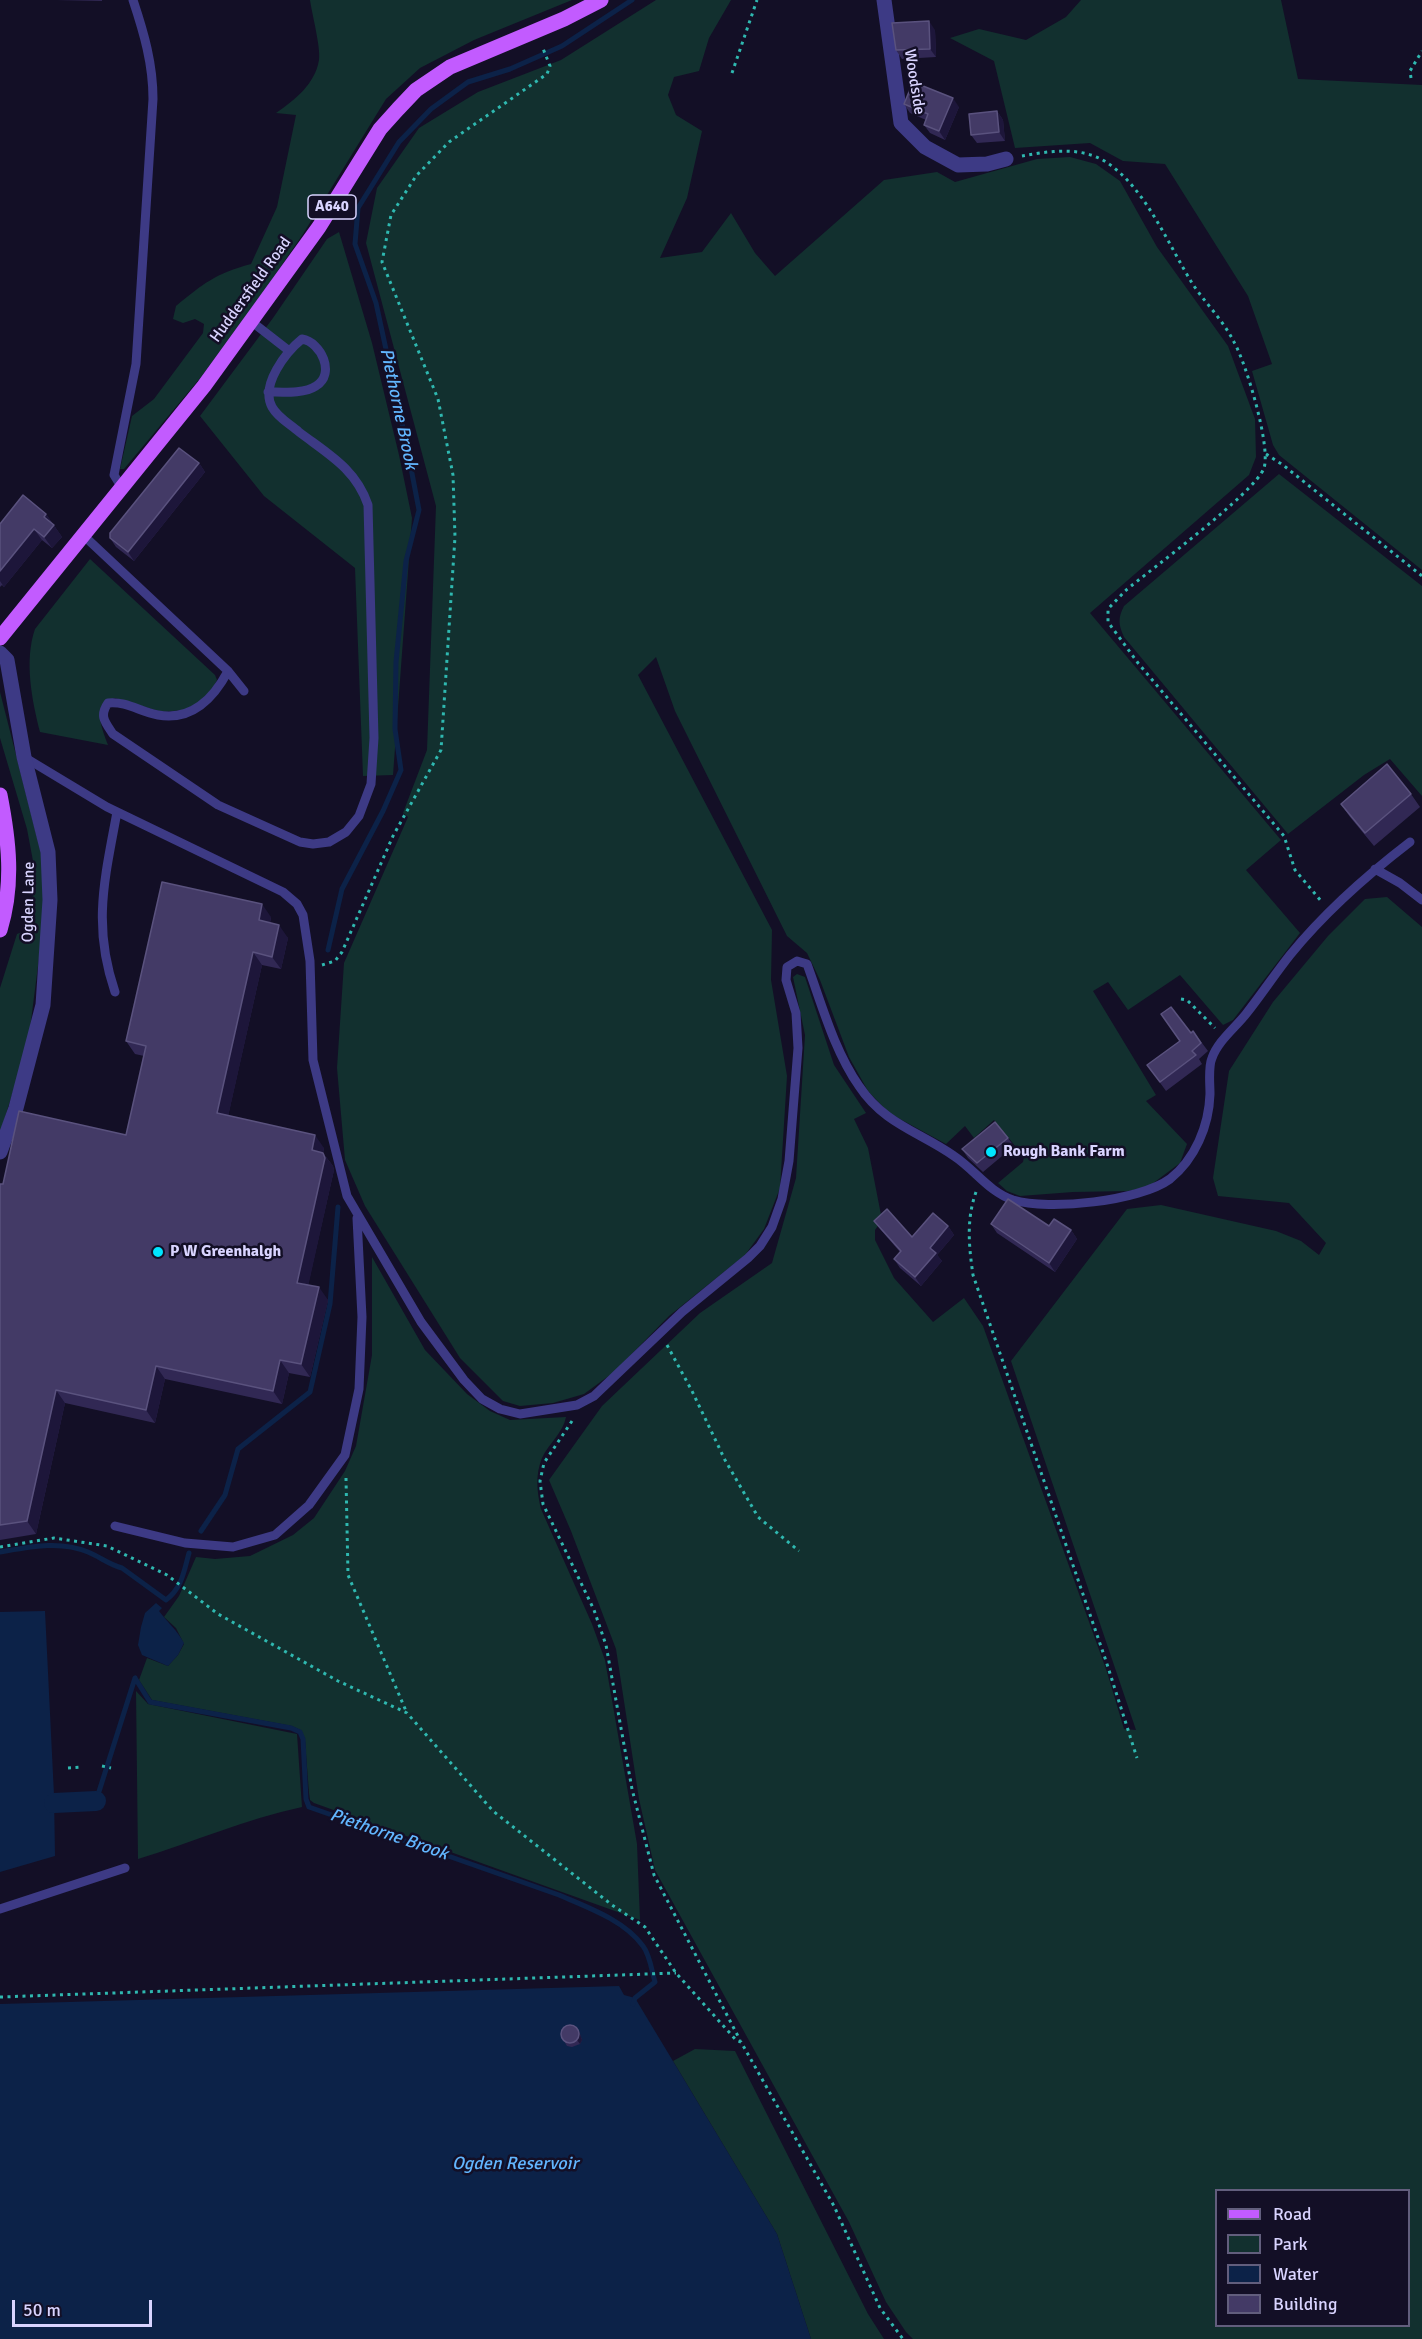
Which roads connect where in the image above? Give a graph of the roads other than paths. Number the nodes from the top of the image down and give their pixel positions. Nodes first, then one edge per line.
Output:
1 (133, 0) edge
2 (601, 0) edge
3 (884, 0) edge
4 (1006, 159) road end
5 (252, 322) junction
6 (288, 350) junction
7 (268, 392) junction
8 (122, 488) junction
9 (82, 534) junction
10 (0, 638) edge
11 (0, 653) edge
12 (228, 672) junction
13 (244, 691) dead end
14 (24, 758) junction
15 (0, 795) edge
16 (117, 812) junction
17 (1410, 842) dead end
18 (1375, 870) junction
19 (1422, 900) edge
20 (0, 930) edge
21 (115, 992) dead end
22 (0, 1152) edge
23 (357, 1215) junction
24 (115, 1526) dead end
25 (125, 1868) dead end
26 (0, 1909) edge

1 - 8 lane
2 - 5 main road, Huddersfield Road / A640
3 - 4 street, Woodside
5 - 6 lane
5 - 8 main road, Huddersfield Road / A640
6 - 7 lane
6 - 7 lane
7 - 12 lane
8 - 9 main road, Huddersfield Road / A640
9 - 10 main road, Huddersfield Road / A640
9 - 12 lane
11 - 14 street, Ogden Lane
12 - 13 lane
14 - 16 lane
14 - 22 street, Ogden Lane
15 - 20 main road
16 - 21 lane
16 - 23 lane
17 - 18 lane
18 - 19 lane
18 - 23 lane
23 - 24 lane
25 - 26 lane

